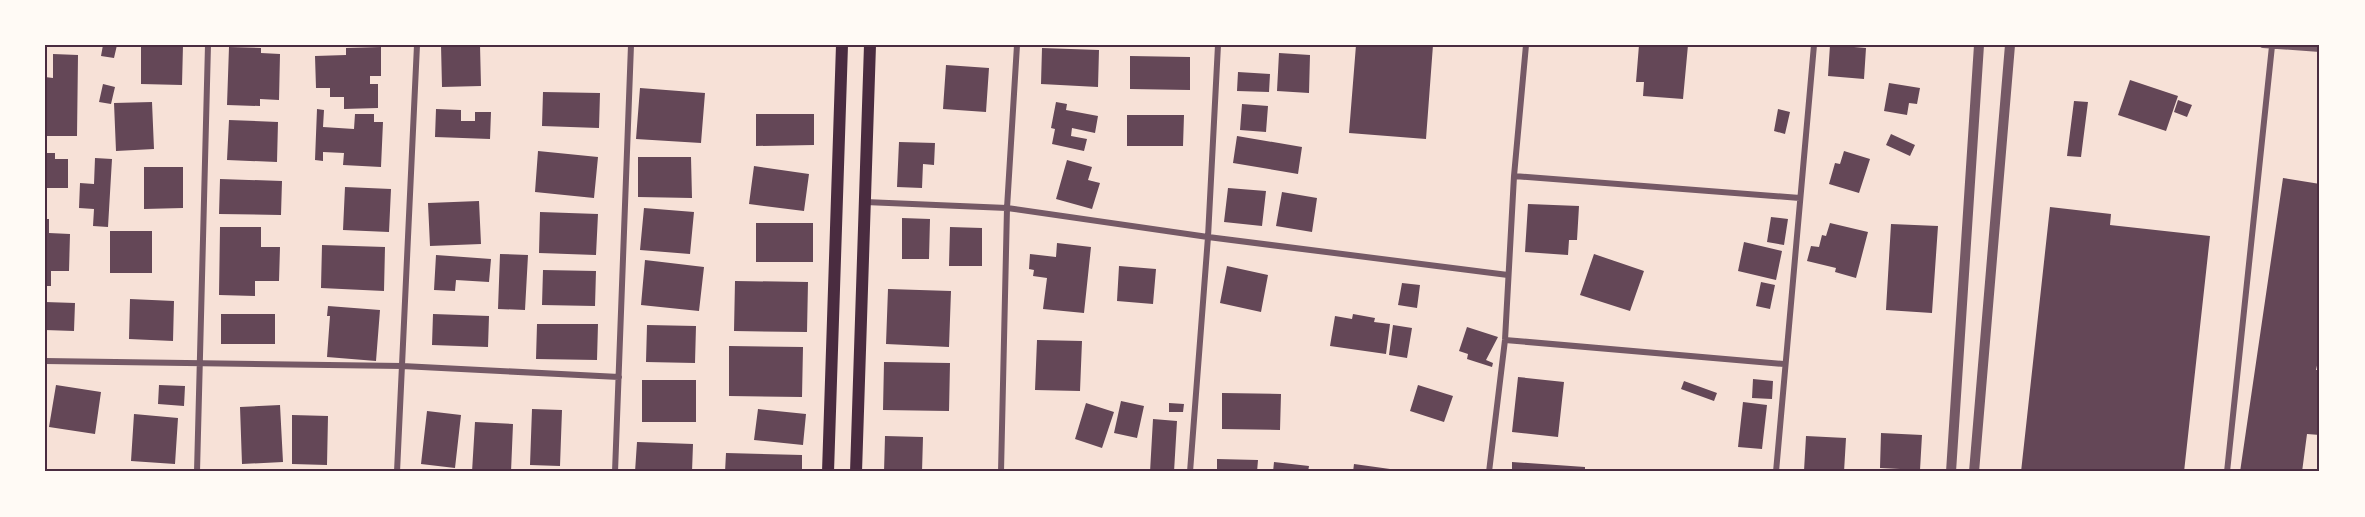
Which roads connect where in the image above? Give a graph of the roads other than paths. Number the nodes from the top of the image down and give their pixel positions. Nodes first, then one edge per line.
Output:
1 (208, 45) edge
2 (417, 45) edge
3 (631, 45) edge
4 (842, 45) edge
5 (870, 45) edge
6 (1017, 45) edge
7 (1218, 45) edge
8 (1526, 45) edge
9 (1814, 45) edge
10 (1979, 45) edge
11 (2010, 45) edge
12 (2263, 45) edge
13 (2272, 46) edge
14 (2320, 49) edge
15 (1514, 176) junction
16 (1800, 198) junction
17 (865, 202) junction
18 (1007, 208) junction
19 (1208, 237) junction
20 (1508, 274) junction
21 (1505, 340) junction
22 (45, 361) edge
23 (200, 362) junction
24 (1784, 364) junction
25 (402, 366) junction
26 (619, 377) junction
27 (197, 472) edge
28 (397, 472) edge
29 (615, 472) edge
30 (828, 472) edge
31 (856, 472) edge
32 (1000, 472) edge
33 (1190, 472) edge
34 (1489, 472) edge
35 (1776, 472) edge
36 (1952, 472) edge
37 (1974, 472) edge
38 (2227, 472) edge

1 - 23 street
2 - 25 street
3 - 26 street
4 - 30 main road
5 - 17 main road
6 - 18 street
7 - 19 street
8 - 15 street
9 - 16 street
10 - 36 street
11 - 37 street
12 - 13 street
13 - 14 street
13 - 38 street
15 - 16 street
15 - 20 street
16 - 24 street
17 - 18 street
17 - 31 main road
18 - 19 street
18 - 32 street
19 - 20 street
19 - 33 street
20 - 21 street
21 - 24 street
21 - 34 street
22 - 23 street
23 - 25 street
23 - 27 street
24 - 35 street
25 - 26 street
25 - 28 street
26 - 29 street

